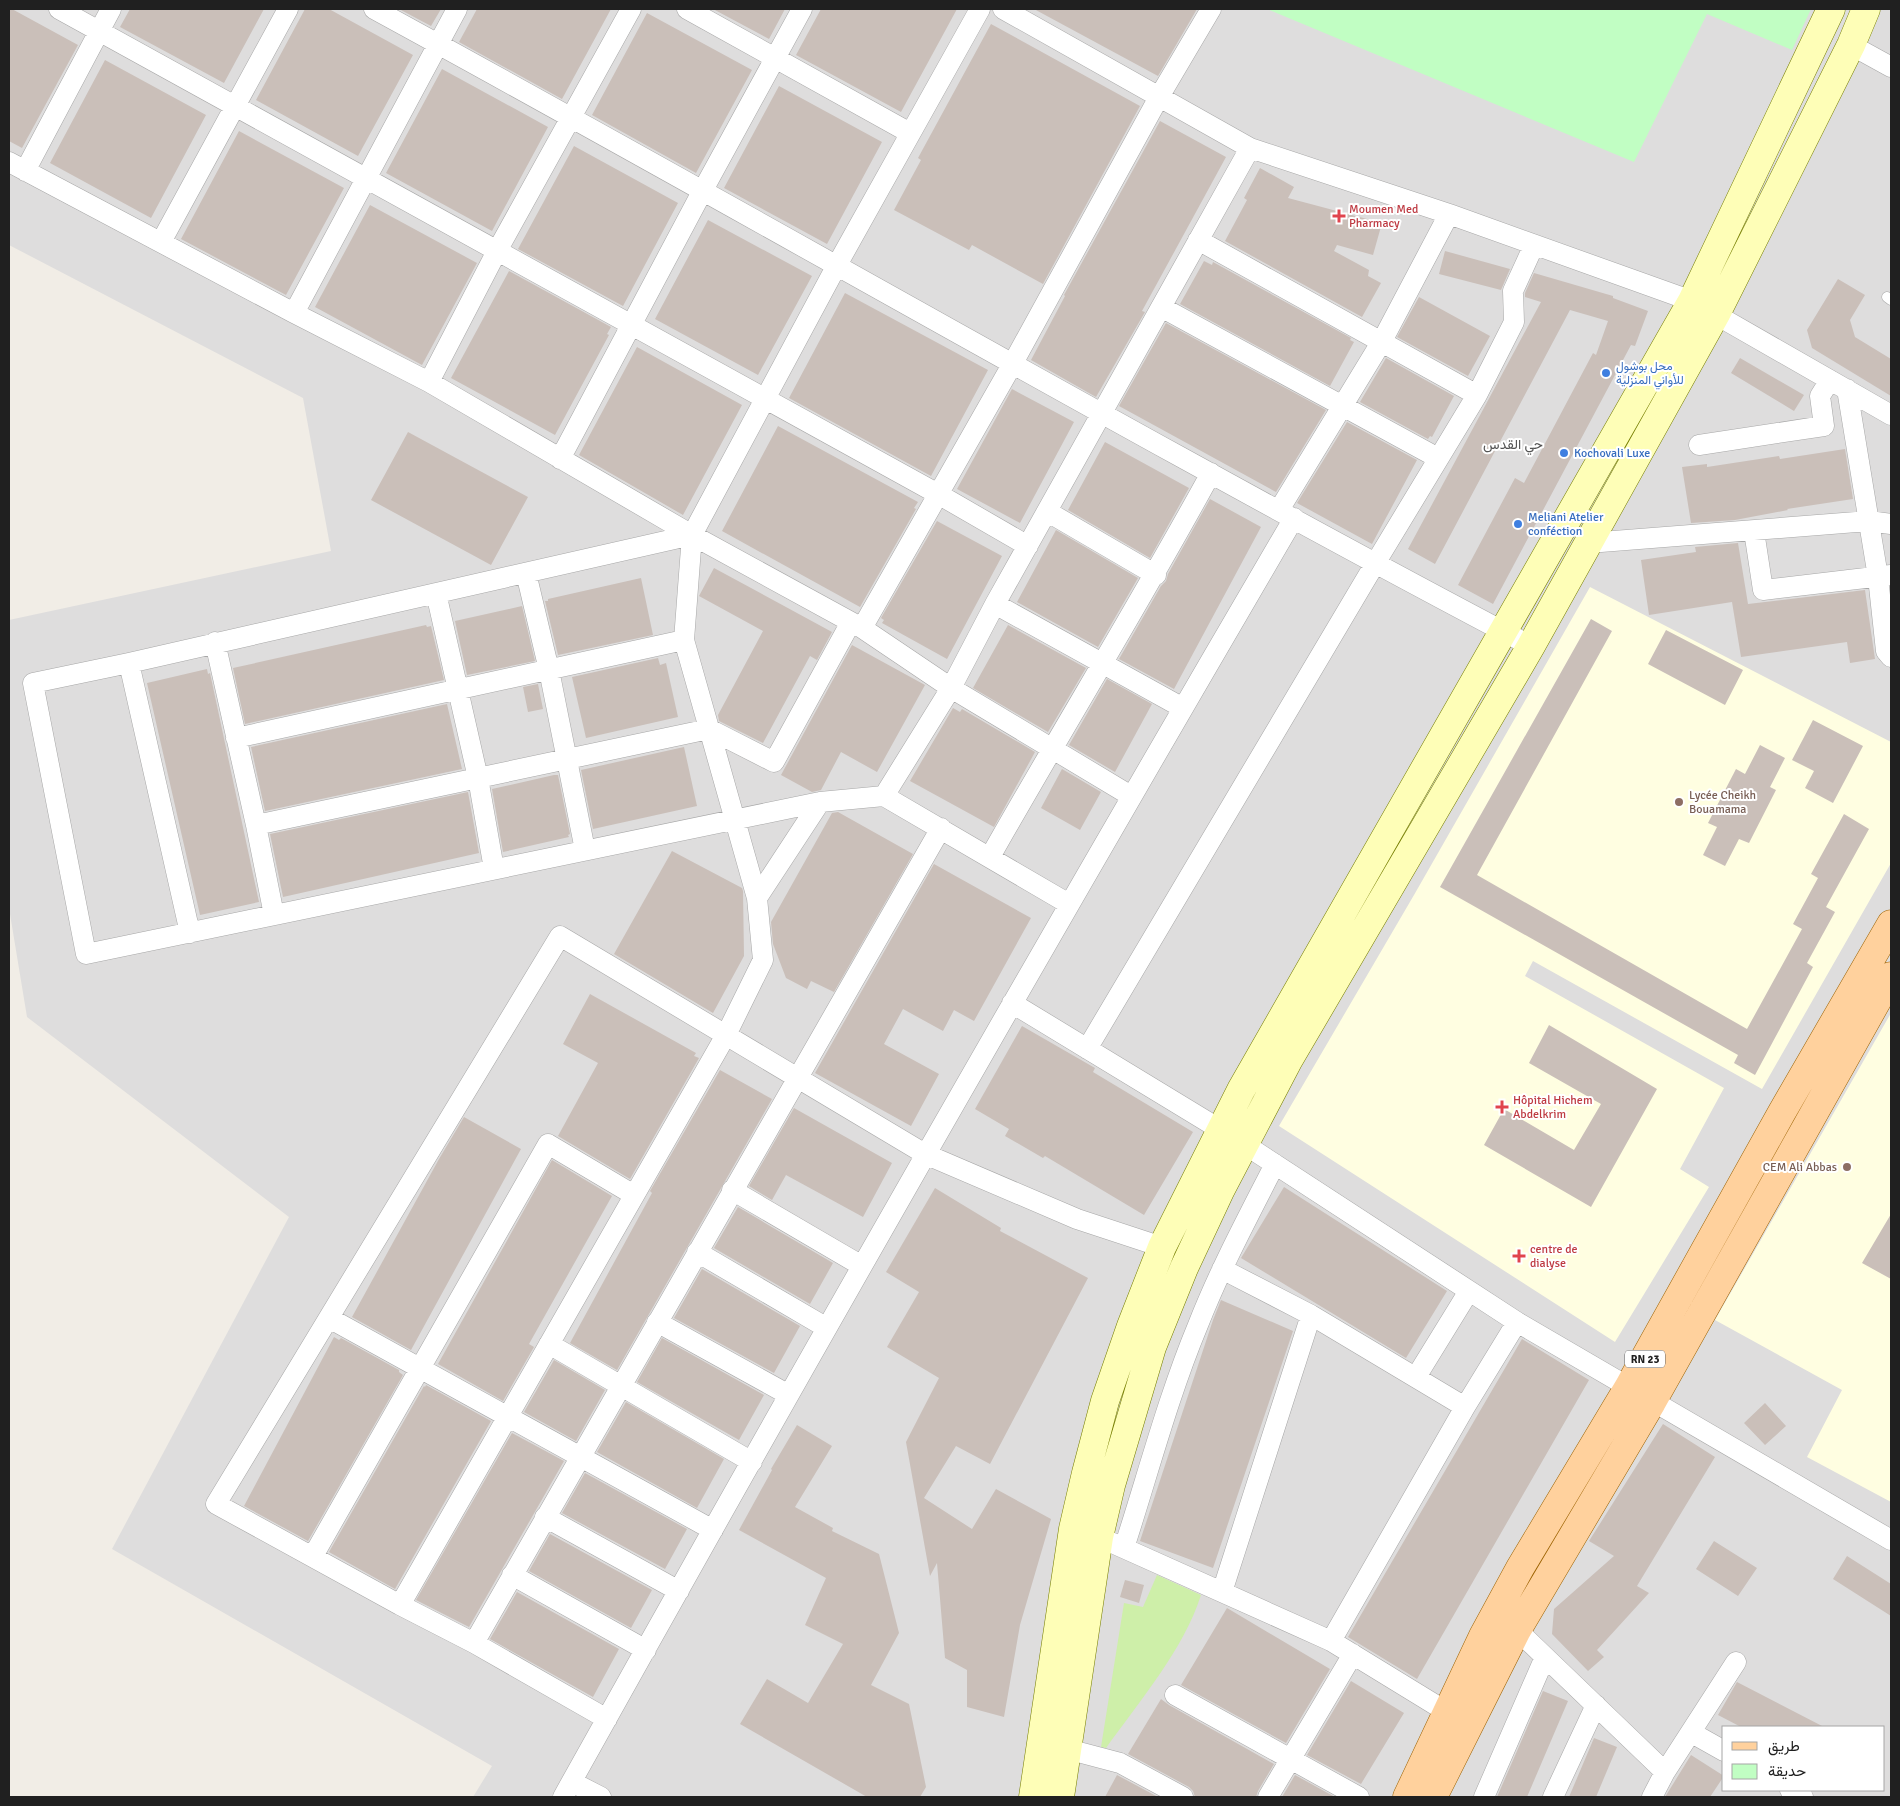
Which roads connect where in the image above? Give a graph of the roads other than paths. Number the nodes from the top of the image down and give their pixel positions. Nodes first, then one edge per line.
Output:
1 (59, 9) edge
2 (111, 9) edge
3 (288, 9) edge
4 (374, 9) edge
5 (457, 9) edge
6 (631, 9) edge
7 (687, 9) edge
8 (802, 9) edge
9 (980, 9) edge
10 (1003, 9) edge
11 (1211, 9) edge
12 (1831, 9) edge
13 (1866, 9) edge
14 (99, 30) junction
15 (438, 44) junction
16 (1851, 45) junction
17 (775, 58) junction
18 (1891, 67) edge
19 (1159, 97) junction
20 (235, 106) junction
21 (572, 118) junction
22 (910, 133) junction
23 (1250, 148) junction
24 (17, 166) edge
25 (366, 178) junction
26 (702, 190) junction
27 (1449, 214) junction
28 (1198, 240) junction
29 (161, 242) junction
30 (1534, 245) junction
31 (497, 250) junction
32 (837, 265) junction
33 (1692, 301) junction
34 (1161, 307) junction
35 (294, 313) junction
36 (1716, 314) junction
37 (631, 325) junction
38 (1382, 341) junction
39 (1013, 363) junction
40 (1830, 380) junction
41 (429, 382) junction
42 (1847, 389) junction
43 (1478, 395) junction
44 (765, 399) junction
45 (1342, 406) junction
46 (1102, 414) junction
47 (1891, 415) edge
48 (1699, 446) dead end
49 (1438, 458) junction
50 (560, 459) junction
51 (1211, 473) junction
52 (938, 494) junction
53 (1048, 512) junction
54 (1286, 514) junction
55 (1869, 521) junction
56 (1891, 524) edge
57 (1754, 531) junction
58 (692, 536) junction
59 (1588, 543) junction
60 (1028, 546) junction
61 (1376, 562) junction
62 (526, 573) junction
63 (1156, 575) junction
64 (1885, 576) edge
65 (436, 593) junction
66 (995, 604) junction
67 (856, 625) junction
68 (1503, 631) junction
69 (684, 640) junction
70 (215, 642) junction
71 (1531, 646) junction
72 (1891, 657) edge
73 (129, 663) junction
74 (1104, 663) junction
75 (549, 670) junction
76 (951, 688) junction
77 (458, 690) junction
78 (1182, 708) junction
79 (709, 729) junction
80 (236, 738) junction
81 (1051, 749) junction
82 (566, 759) junction
83 (478, 778) junction
84 (884, 796) junction
85 (1131, 796) junction
86 (820, 802) junction
87 (735, 819) junction
88 (256, 825) junction
89 (941, 828) junction
90 (585, 850) junction
91 (990, 857) junction
92 (494, 869) junction
93 (757, 898) junction
94 (1069, 904) junction
95 (274, 915) junction
96 (1891, 924) edge
97 (190, 933) junction
98 (1891, 976) edge
99 (1012, 1003) junction
100 (726, 1035) junction
101 (1087, 1049) junction
102 (796, 1077) junction
103 (1220, 1129) junction
104 (1244, 1144) junction
105 (925, 1154) junction
106 (1275, 1164) junction
107 (732, 1190) junction
108 (634, 1194) junction
109 (1162, 1247) junction
110 (697, 1252) junction
111 (862, 1266) junction
112 (1222, 1269) junction
113 (1469, 1291) junction
114 (1311, 1315) junction
115 (329, 1318) junction
116 (657, 1322) junction
117 (1517, 1322) junction
118 (827, 1328) junction
119 (549, 1344) junction
120 (420, 1368) junction
121 (1416, 1377) junction
122 (621, 1385) junction
123 (1628, 1388) junction
124 (789, 1395) junction
125 (1652, 1402) junction
126 (1465, 1407) junction
127 (508, 1416) junction
128 (581, 1455) junction
129 (752, 1462) junction
130 (545, 1517) junction
131 (1073, 1529) junction
132 (713, 1530) junction
133 (1099, 1537) junction
134 (1891, 1540) edge
135 (1124, 1548) junction
136 (313, 1556) junction
137 (512, 1575) junction
138 (679, 1591) junction
139 (1222, 1592) junction
140 (400, 1605) junction
141 (1517, 1630) junction
142 (1332, 1641) junction
143 (474, 1643) junction
144 (646, 1650) junction
145 (1353, 1654) junction
146 (1545, 1657) junction
147 (1736, 1662) dead end
148 (1175, 1695) dead end
149 (1596, 1706) junction
150 (1447, 1712) junction
151 (607, 1719) junction
152 (1692, 1733) junction
153 (1067, 1749) junction
154 (1722, 1750) edge
155 (1291, 1759) junction
156 (1665, 1772) junction
157 (568, 1789) edge
158 (1792, 1791) edge
159 (600, 1797) edge
160 (1033, 1797) edge
161 (1060, 1797) edge
162 (1183, 1797) edge
163 (1268, 1797) edge
164 (1359, 1797) edge
165 (1407, 1797) edge
166 (1433, 1797) edge
167 (1484, 1797) edge
168 (1553, 1797) edge
169 (1652, 1797) edge
170 (1804, 1797) edge

1 - 14 street
2 - 14 street
3 - 20 street
4 - 15 street
5 - 15 street
6 - 21 street
7 - 17 street
8 - 17 street
9 - 22 street
10 - 19 street
11 - 19 street
12 - 33 main road
13 - 16 main road
14 - 20 street
14 - 24 street
15 - 21 street
15 - 25 street
16 - 18 street
16 - 36 main road
17 - 22 street
17 - 26 street
19 - 23 street
19 - 39 street
20 - 25 street
20 - 29 street
21 - 26 street
21 - 31 street
22 - 32 street
23 - 27 street
23 - 28 street
24 - 29 street
25 - 31 street
25 - 35 street
26 - 32 street
26 - 37 street
27 - 30 street
27 - 38 street
28 - 34 street
28 - 38 street
29 - 35 street
30 - 33 street
30 - 43 street
31 - 37 street
31 - 41 street
32 - 39 street
32 - 44 street
33 - 36 street
33 - 68 main road
34 - 45 street
34 - 46 street
35 - 41 street
36 - 40 street
36 - 59 main road
37 - 44 street
37 - 50 street
38 - 43 street
38 - 45 street
39 - 46 street
39 - 52 street
40 - 42 street
40 - 48 street
41 - 50 street
42 - 47 street
42 - 55 street
43 - 49 street
44 - 52 street
44 - 58 street
45 - 49 street
45 - 54 street
46 - 51 street
46 - 53 street
49 - 61 street
50 - 58 street
51 - 54 street
51 - 63 street
52 - 60 street
52 - 67 street
53 - 60 street
53 - 63 street
54 - 61 street
54 - 78 street
55 - 56 street
55 - 57 street
55 - 64 street
57 - 59 street
57 - 64 street
58 - 62 street
58 - 67 street
58 - 69 street
59 - 71 main road
60 - 66 street
61 - 68 street
61 - 101 street
62 - 65 street
62 - 75 street
63 - 74 street
64 - 72 street
65 - 70 street
65 - 77 street
66 - 74 street
66 - 76 street
67 - 76 street
67 - 79 street
68 - 71 street
68 - 103 main road
69 - 75 street
69 - 79 street
70 - 73 street
70 - 80 street
71 - 104 main road
73 - 97 street
73 - 97 street
74 - 78 street
74 - 81 street
75 - 77 street
75 - 82 street
76 - 81 street
76 - 84 street
77 - 80 street
77 - 83 street
78 - 85 street
79 - 82 street
79 - 87 street
80 - 88 street
81 - 85 street
81 - 91 street
82 - 83 street
82 - 90 street
83 - 88 street
83 - 92 street
84 - 86 street
84 - 89 street
85 - 94 street
86 - 87 street
86 - 93 street
87 - 90 street
87 - 93 street
88 - 95 street
89 - 91 street
89 - 102 street
90 - 92 street
91 - 94 street
92 - 95 street
93 - 100 street
94 - 99 street
95 - 97 street
96 - 123 main road, RN 23
98 - 125 main road, RN 23
99 - 101 street
99 - 105 street
100 - 102 street
100 - 108 street
100 - 115 street
101 - 103 street
102 - 105 street
102 - 107 street
103 - 104 street
103 - 109 main road
104 - 106 street
104 - 133 main road
105 - 109 street
105 - 111 street
106 - 112 street
106 - 113 street
107 - 110 street
107 - 111 street
108 - 119 street
108 - 120 street
109 - 131 main road
110 - 116 street
110 - 118 street
111 - 118 street
112 - 114 street
112 - 135 street
113 - 117 street
113 - 121 street
114 - 121 street
114 - 139 street
115 - 120 street
115 - 136 street
116 - 122 street
116 - 124 street
117 - 123 street
117 - 126 street
118 - 124 street
119 - 122 street
119 - 127 street
120 - 127 street
120 - 136 street
121 - 126 street
122 - 128 street
122 - 129 street
123 - 125 street
123 - 150 main road, RN 23
124 - 129 street
125 - 134 street
125 - 141 main road, RN 23
126 - 142 street
127 - 128 street
127 - 140 street
128 - 130 street
128 - 132 street
129 - 132 street
130 - 137 street
130 - 138 street
131 - 133 street
131 - 160 main road
132 - 138 street
133 - 135 street
133 - 153 main road
135 - 139 street
136 - 140 street
137 - 143 street
137 - 144 street
138 - 144 street
139 - 142 street
140 - 143 street
141 - 146 street
141 - 166 main road, RN 23
142 - 145 street
143 - 151 street
144 - 151 street
145 - 150 street
145 - 155 street
146 - 149 street
146 - 167 street
147 - 152 street
148 - 155 street
149 - 156 street
149 - 168 street
150 - 165 main road, RN 23
151 - 157 street
152 - 154 street
152 - 156 street
153 - 161 main road
153 - 162 street
155 - 163 street
155 - 164 street
156 - 169 street
157 - 159 street
158 - 170 street

